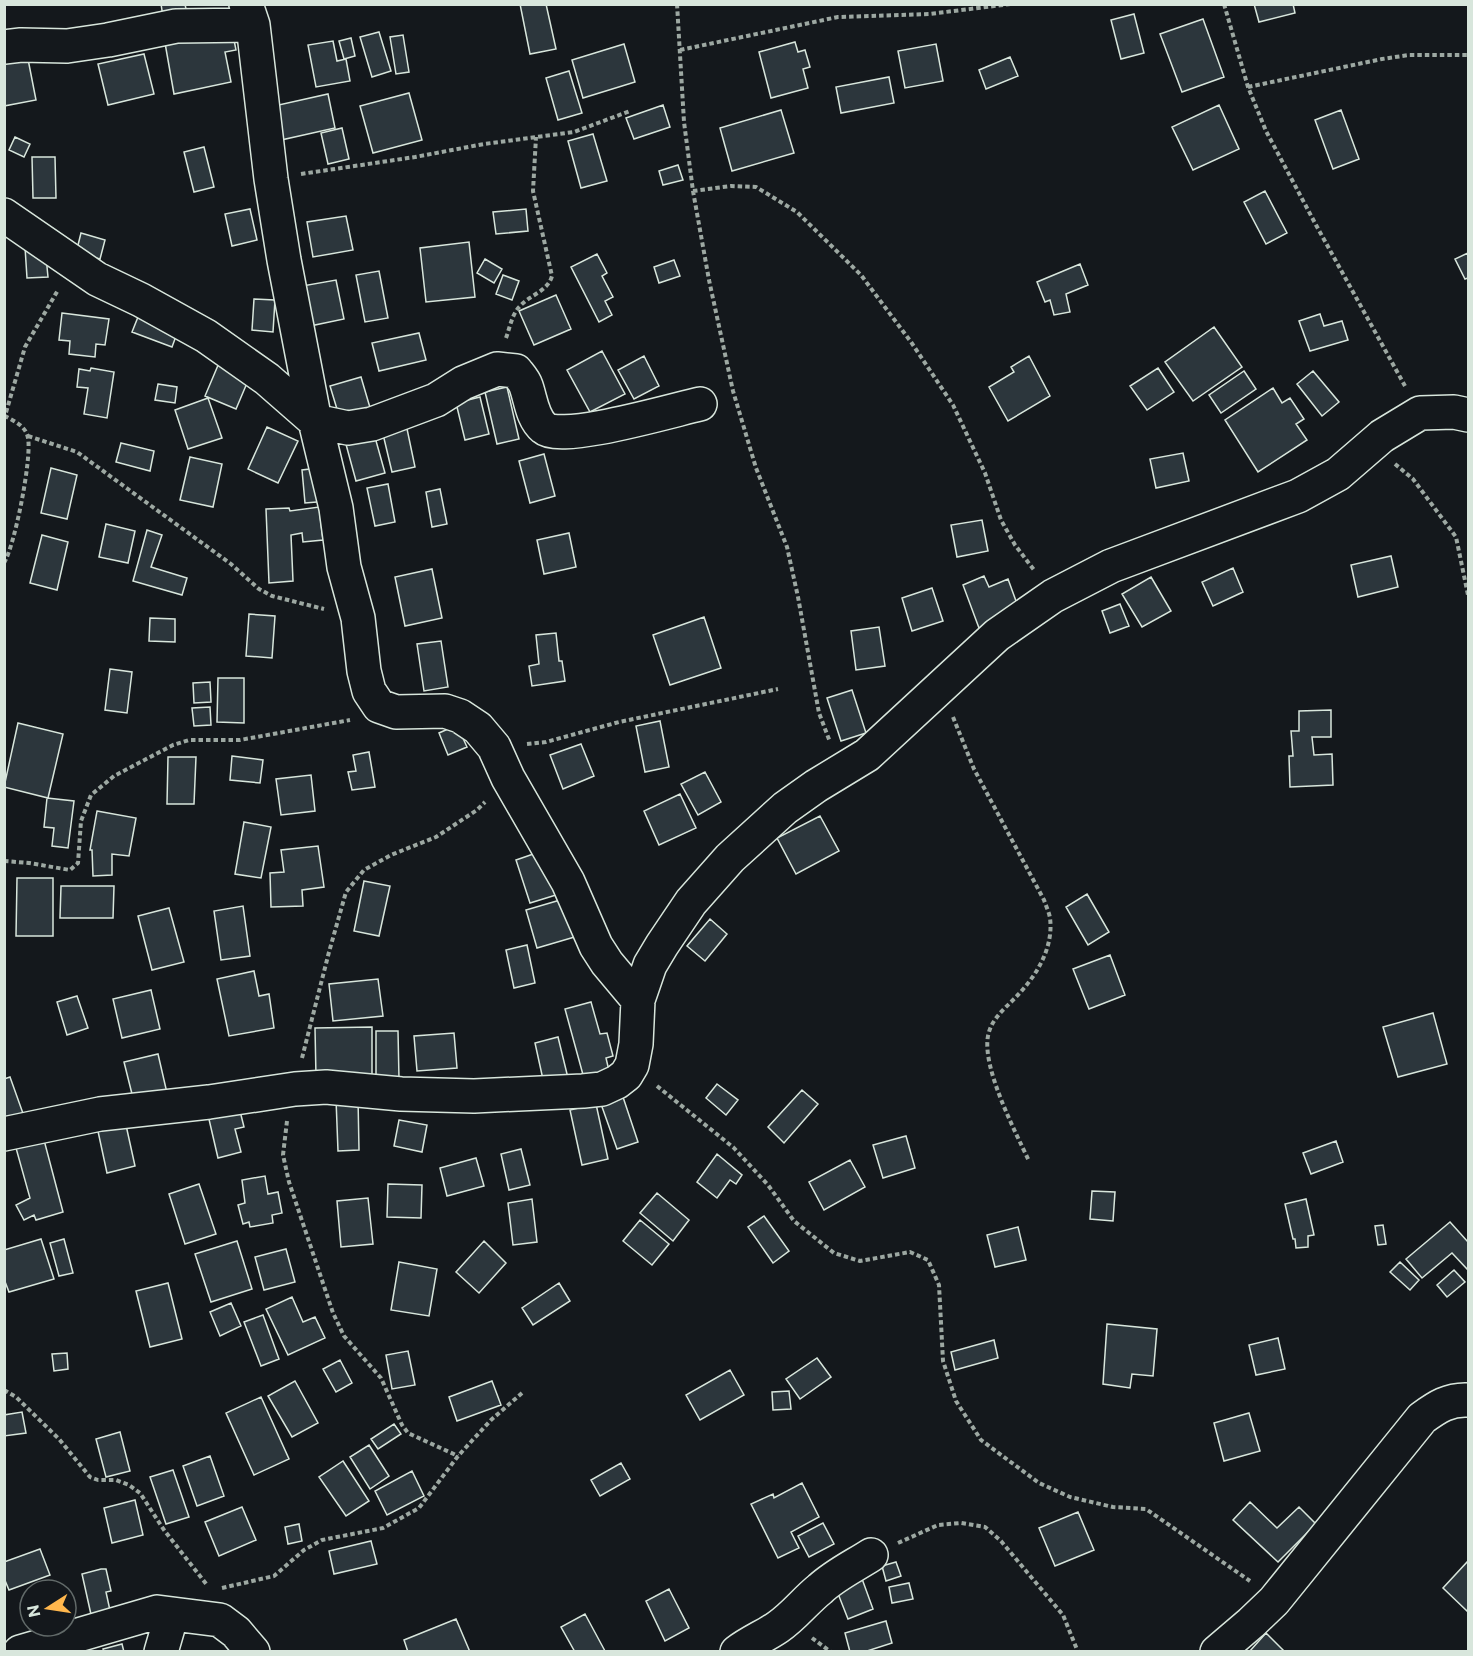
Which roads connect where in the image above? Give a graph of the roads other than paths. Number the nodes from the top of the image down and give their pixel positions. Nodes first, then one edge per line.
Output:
1 (249, 15) edge
2 (4, 47) edge
3 (4, 215) edge
4 (700, 404) dead end
5 (1468, 415) edge
6 (315, 421) junction
7 (638, 1000) junction
8 (4, 1134) edge
9 (1468, 1400) edge
10 (871, 1555) road end
11 (172, 1614) junction
12 (20, 1652) edge
13 (161, 1652) edge
14 (254, 1652) edge
15 (738, 1652) edge
16 (1217, 1652) edge

1 - 2 street
1 - 6 street
3 - 6 street
4 - 6 street
5 - 7 street
6 - 7 street
7 - 8 street
9 - 16 street
10 - 15 street
11 - 12 street
11 - 13 street
11 - 14 street

